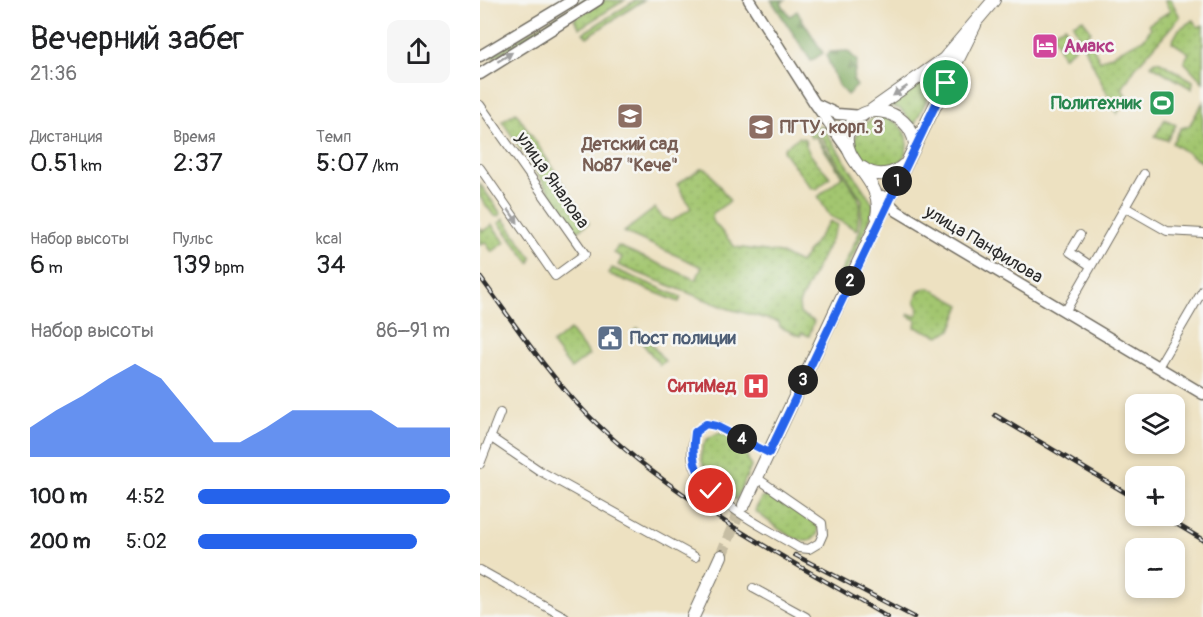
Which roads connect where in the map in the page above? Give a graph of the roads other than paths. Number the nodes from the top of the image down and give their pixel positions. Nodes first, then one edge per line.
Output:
1 (573, 0) edge
2 (598, 0) edge
3 (749, 0) edge
4 (992, 1) edge
5 (975, 25) junction
6 (480, 56) edge
7 (480, 74) edge
8 (814, 102) junction
9 (480, 105) edge
10 (865, 114) junction
11 (915, 144) junction
12 (849, 151) junction
13 (906, 163) junction
14 (860, 166) junction
15 (480, 168) edge
16 (1144, 174) dead end
17 (872, 183) junction
18 (887, 203) junction
19 (1125, 207) junction
20 (874, 229) junction
21 (1203, 233) edge
22 (1080, 235) dead end
23 (1091, 267) junction
24 (1203, 290) edge
25 (1065, 312) junction
26 (1158, 367) junction
27 (1203, 394) edge
28 (500, 412) dead end
29 (490, 437) junction
30 (769, 453) junction
31 (480, 464) edge
32 (757, 478) junction
33 (744, 504) tunnel mouth
34 (721, 556) tunnel mouth
35 (695, 557) dead end
36 (480, 570) edge
37 (753, 588) dead end
38 (565, 617) edge
39 (693, 617) edge
40 (806, 617) edge

1 - 6 main road
7 -> 2 main road
3 - 8 main road
4 - 5 main road
5 -> 10 main road
5 - 11 main road
8 - 10 main road
8 - 12 main road
15 -> 9 street, улица Яналова
10 - 11 main road
10 - 12 main road
11 - 13 main road
12 - 14 main road
13 - 14 main road
13 - 18 main road
14 - 17 main road
16 - 19 street
17 - 18 main road
17 - 20 main road
18 - 20 main road
18 - 25 main road, улица Панфилова
19 - 21 street
19 - 23 street
20 - 30 main road
22 - 23 street
23 - 25 street
24 - 26 street
25 - 26 main road, улица Панфилова
26 - 27 main road, улица Панфилова
28 - 29 street
29 - 31 street
29 - 35 street
30 - 32 main road
30 - 32 street
32 - 33 main road
34 - 39 main road
36 - 38 street
37 - 40 street

